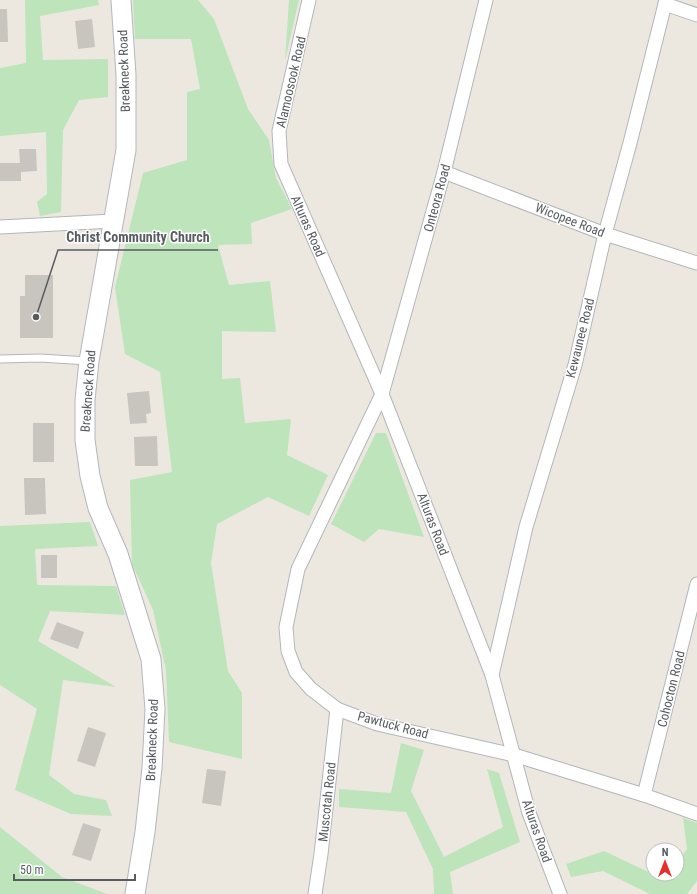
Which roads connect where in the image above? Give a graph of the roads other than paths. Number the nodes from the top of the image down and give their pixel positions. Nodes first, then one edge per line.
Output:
1 (121, 0) edge
2 (309, 0) edge
3 (486, 0) edge
4 (665, 2) edge
5 (697, 15) edge
6 (281, 164) joint
7 (444, 172) junction
8 (113, 221) junction
9 (0, 227) edge
10 (605, 234) junction
11 (697, 263) edge
12 (0, 359) edge
13 (89, 361) junction
14 (382, 394) junction
15 (697, 584) edge
16 (492, 675) junction
17 (338, 709) junction
18 (514, 755) junction
19 (644, 795) junction
20 (697, 814) edge
21 (135, 894) edge
22 (314, 894) edge
23 (560, 894) edge

1 - 8 street, Breakneck Road
2 - 6 street, Alamoosook Road
3 - 7 street, Onteora Road
4 - 5 street
4 - 10 street, Kewaunee Road
6 - 14 street, Alturas Road
7 - 10 street, Wicopee Road
7 - 14 street, Onteora Road
8 - 9 street
8 - 13 street, Breakneck Road
10 - 11 street, Wicopee Road
10 - 16 street, Kewaunee Road
12 - 13 lane
13 - 21 street, Breakneck Road
14 - 16 street, Alturas Road
14 - 17 street, Pawtuck Road
15 - 19 street, Cohocton Road
16 - 18 street, Alturas Road
17 - 18 street, Pawtuck Road
17 - 22 street, Muscotah Road
18 - 19 street, Pawtuck Road
18 - 23 street, Alturas Road
19 - 20 street, Pawtuck Road

